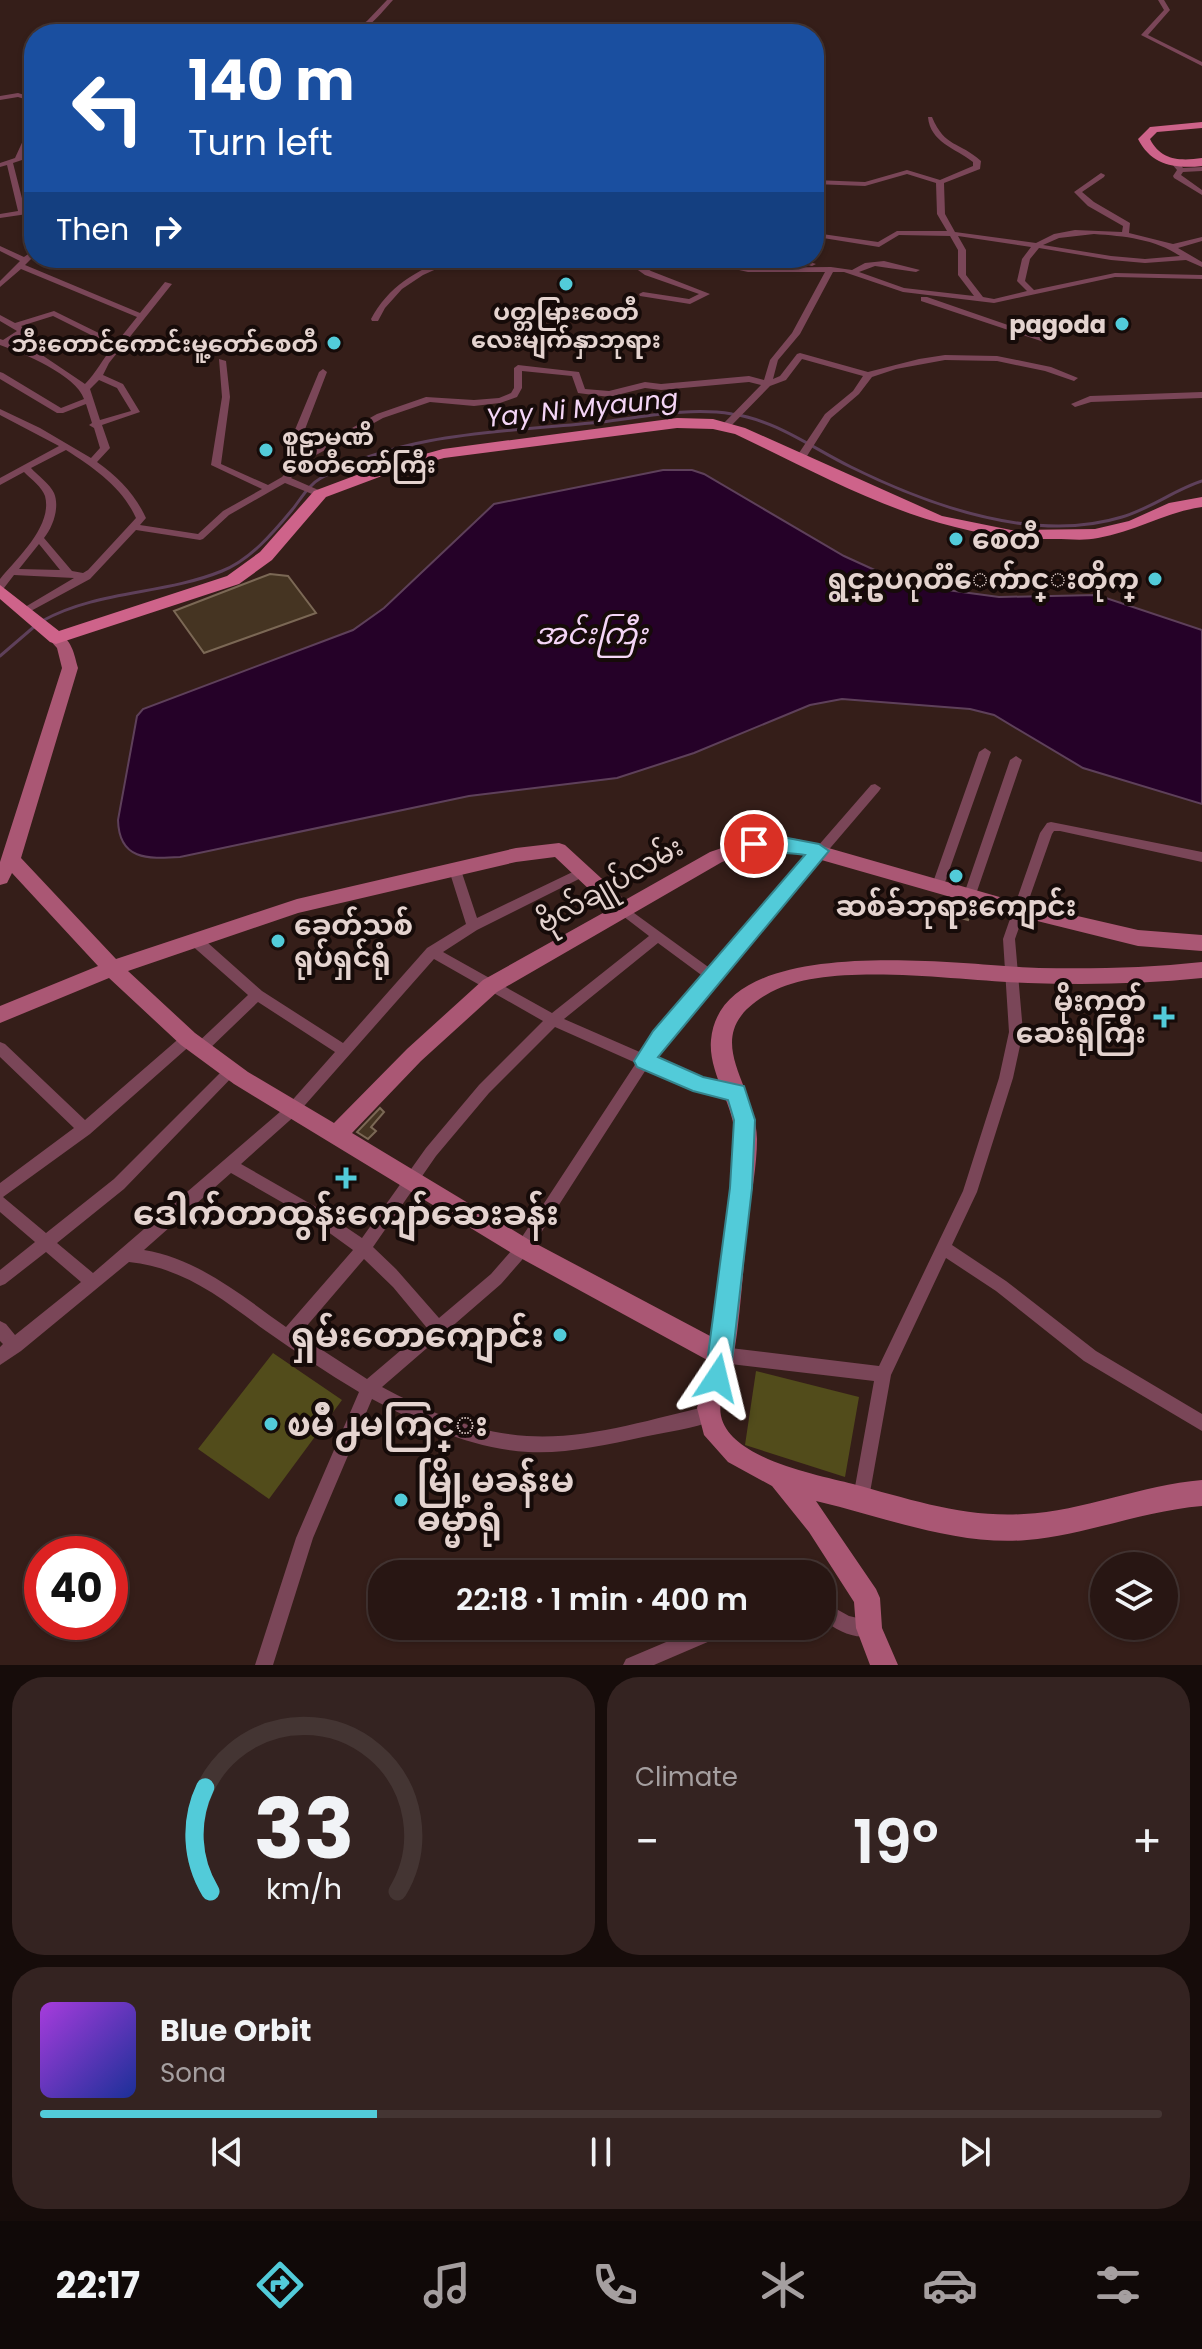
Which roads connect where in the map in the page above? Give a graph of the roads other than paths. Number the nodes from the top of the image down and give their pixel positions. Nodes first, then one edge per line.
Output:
1 (390, 0) edge
2 (1161, 0) edge
3 (366, 24) edge
4 (1202, 64) edge
5 (24, 97) edge
6 (0, 98) edge
7 (930, 118) dead end
8 (1202, 125) edge
9 (24, 137) edge
10 (24, 156) edge
11 (13, 159) junction
12 (1202, 162) edge
13 (0, 165) edge
14 (1178, 167) junction
15 (1202, 169) edge
16 (1101, 175) dead end
17 (824, 182) edge
18 (940, 182) junction
19 (1202, 193) edge
20 (22, 212) joint
21 (0, 216) edge
22 (953, 235) junction
23 (1125, 235) junction
24 (824, 236) edge
25 (1202, 239) edge
26 (1037, 245) junction
27 (1172, 247) junction
28 (0, 248) edge
29 (1184, 258) junction
30 (23, 264) joint
31 (1202, 265) edge
32 (32, 268) edge
33 (433, 268) edge
34 (640, 268) edge
35 (738, 268) edge
36 (824, 268) edge
37 (829, 269) junction
38 (916, 270) dead end
39 (854, 272) junction
40 (1202, 277) edge
41 (168, 284) dead end
42 (0, 285) edge
43 (903, 290) junction
44 (1032, 292) junction
45 (643, 294) dead end
46 (981, 300) junction
47 (0, 317) edge
48 (143, 317) junction
49 (375, 319) dead end
50 (14, 326) junction
51 (1047, 340) dead end
52 (2, 342) edge
53 (119, 346) junction
54 (222, 361) dead end
55 (323, 372) dead end
56 (0, 375) edge
57 (868, 375) junction
58 (98, 376) junction
59 (1074, 378) dead end
60 (767, 384) junction
61 (85, 388) junction
62 (1202, 392) edge
63 (89, 400) junction
64 (1075, 404) dead end
65 (0, 412) edge
66 (94, 425) junction
67 (726, 426) junction
68 (65, 447) junction
69 (800, 459) junction
70 (92, 462) junction
71 (297, 464) junction
72 (25, 467) junction
73 (285, 479) junction
74 (0, 482) edge
75 (266, 487) junction
76 (309, 490) junction
77 (1202, 502) edge
78 (137, 527) junction
79 (39, 538) junction
80 (15, 572) junction
81 (67, 572) junction
82 (86, 577) junction
83 (0, 588) edge
84 (28, 613) junction
85 (52, 633) junction
86 (985, 752) dead end
87 (1016, 760) dead end
88 (875, 788) dead end
89 (819, 851) junction
90 (1202, 857) edge
91 (11, 860) junction
92 (455, 870) junction
93 (583, 872) junction
94 (0, 878) edge
95 (937, 888) junction
96 (969, 897) junction
97 (1017, 909) junction
98 (623, 910) junction
99 (473, 926) junction
100 (657, 937) junction
101 (194, 939) junction
102 (1202, 943) edge
103 (432, 952) junction
104 (112, 968) junction
105 (1202, 970) edge
106 (1010, 974) junction
107 (713, 977) junction
108 (490, 986) junction
109 (257, 995) junction
110 (0, 1015) edge
111 (553, 1020) junction
112 (194, 1044) junction
113 (0, 1048) edge
114 (345, 1052) junction
115 (644, 1061) junction
116 (231, 1071) junction
117 (737, 1093) junction
118 (293, 1109) junction
119 (85, 1130) junction
120 (337, 1134) junction
121 (230, 1165) junction
122 (411, 1179) junction
123 (0, 1192) edge
124 (0, 1203) edge
125 (46, 1243) junction
126 (523, 1248) junction
127 (363, 1249) junction
128 (945, 1249) junction
129 (127, 1255) junction
130 (0, 1279) edge
131 (93, 1283) junction
132 (437, 1328) junction
133 (0, 1329) edge
134 (287, 1337) junction
135 (15, 1346) junction
136 (722, 1355) junction
137 (0, 1357) edge
138 (883, 1374) junction
139 (368, 1389) junction
140 (709, 1414) junction
141 (1202, 1423) edge
142 (781, 1478) junction
143 (1202, 1493) edge
144 (861, 1498) junction
145 (836, 1618) edge
146 (869, 1628) junction
147 (692, 1640) edge
148 (264, 1665) edge
149 (632, 1665) edge
150 (884, 1665) edge

1 - 3 street
2 - 4 street
5 - 6 street
7 - 18 street
8 - 14 main road
9 - 11 street
10 - 11 street
11 - 13 street
11 - 20 street
12 - 14 main road
14 - 15 street
14 - 19 street
16 - 23 street
17 - 18 street
18 - 22 street
20 - 21 street
22 - 24 street
22 - 26 street
22 - 46 street
23 - 26 street
23 - 27 street
25 - 27 street
26 - 29 street
26 - 44 street
27 - 29 street
28 - 30 street
29 - 31 street
30 - 42 street
32 - 48 street
33 - 49 street
34 - 45 street
35 - 37 street
36 - 37 street
37 - 39 street
37 - 60 street
38 - 39 street
39 - 43 street
40 - 44 street
41 - 48 street
43 - 46 street
43 - 51 street
44 - 46 street
47 - 50 street
48 - 53 street
50 - 52 street
50 - 53 street
52 - 61 street
53 - 58 street
54 - 75 street
55 - 71 street
56 - 63 street
57 - 59 street
57 - 60 street
57 - 69 street
58 - 61 street
58 - 66 street
60 - 67 street
60 - 71 street
61 - 63 street
62 - 64 street
63 - 66 street
65 - 68 street
66 - 70 street
67 - 69 main road
67 - 76 main road
68 - 70 street
68 - 72 street
69 - 77 main road
70 - 78 street
71 - 73 street
72 - 74 street
72 - 79 street
73 - 75 street
73 - 76 street
75 - 78 street
76 - 85 main road
78 - 82 street
79 - 80 street
79 - 81 street
80 - 81 street
80 - 83 street
81 - 82 street
82 - 84 street
83 - 84 main road
84 - 85 main road
85 - 91 street
86 - 95 street
87 - 96 street
88 - 89 street
89 - 95 street, ဗိုလ်‌ချုပ်‌လမ်း
89 - 98 street, ဗိုလ်‌ချုပ်‌လမ်း
89 - 107 street
90 - 97 street
91 - 94 street
91 - 104 street
92 - 93 street
92 - 99 street
92 - 101 street
93 - 98 street
93 - 99 street
95 - 96 street, ဗိုလ်‌ချုပ်‌လမ်း
96 - 97 street, ဗိုလ်‌ချုပ်‌လမ်း
97 - 102 street, ဗိုလ်‌ချုပ်‌လမ်း
97 - 106 street
98 - 100 street
98 - 108 street, ဗိုလ်‌ချုပ်‌လမ်း
99 - 103 street
100 - 107 street
100 - 111 street
101 - 104 street
101 - 109 street
103 - 108 street
103 - 114 street
104 - 110 street
104 - 112 street
105 - 106 street
106 - 117 street
106 - 128 street
107 - 115 street
108 - 111 street
108 - 120 street, ဗိုလ်‌ချုပ်‌လမ်း
109 - 112 street
109 - 114 street
111 - 115 street
111 - 122 street
112 - 116 street
112 - 119 street
113 - 119 street
114 - 118 street
115 - 117 street
115 - 126 street
116 - 118 street
116 - 125 street
117 - 136 street
118 - 120 street
118 - 121 street
119 - 123 street
120 - 122 street
121 - 127 street
121 - 129 street
122 - 126 street
122 - 127 street
124 - 125 street
125 - 130 street
125 - 131 street
126 - 132 street
126 - 136 street
127 - 132 street
127 - 134 street
128 - 138 street
128 - 141 street
129 - 131 street
129 - 134 street
131 - 135 street
132 - 139 street
133 - 135 street
134 - 139 street
135 - 137 street
136 - 138 street
136 - 140 street
138 - 144 street
139 - 140 street
139 - 148 street
140 - 142 street
142 - 144 street
142 - 146 street
143 - 144 street
145 - 146 street
146 - 150 street
147 - 149 street

